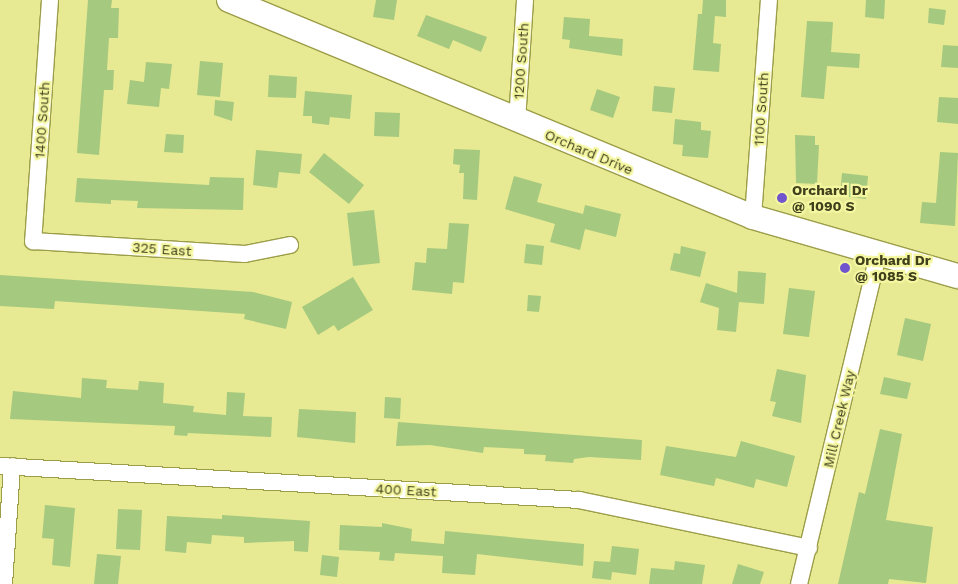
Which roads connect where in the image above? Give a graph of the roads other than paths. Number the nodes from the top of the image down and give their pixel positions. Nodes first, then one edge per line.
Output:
1 (50, 0) edge
2 (229, 0) edge
3 (525, 0) edge
4 (768, 0) edge
5 (517, 121) junction
6 (753, 217) junction
7 (33, 241) joint
8 (290, 245) dead end
9 (878, 254) junction
10 (958, 276) edge
11 (6, 466) edge
12 (808, 548) junction
13 (4, 584) edge
14 (800, 584) edge

1 - 7 street, 1400 South
2 - 5 main road, Orchard Drive
3 - 5 street, 1200 South
4 - 6 street, 1100 South
5 - 6 main road, Orchard Drive
6 - 9 main road, Orchard Drive
7 - 8 street, 325 East
9 - 10 main road, Orchard Drive
9 - 12 street, Mill Creek Way
11 - 12 street, 400 East
11 - 13 street
12 - 14 street, Mill Creek Way

